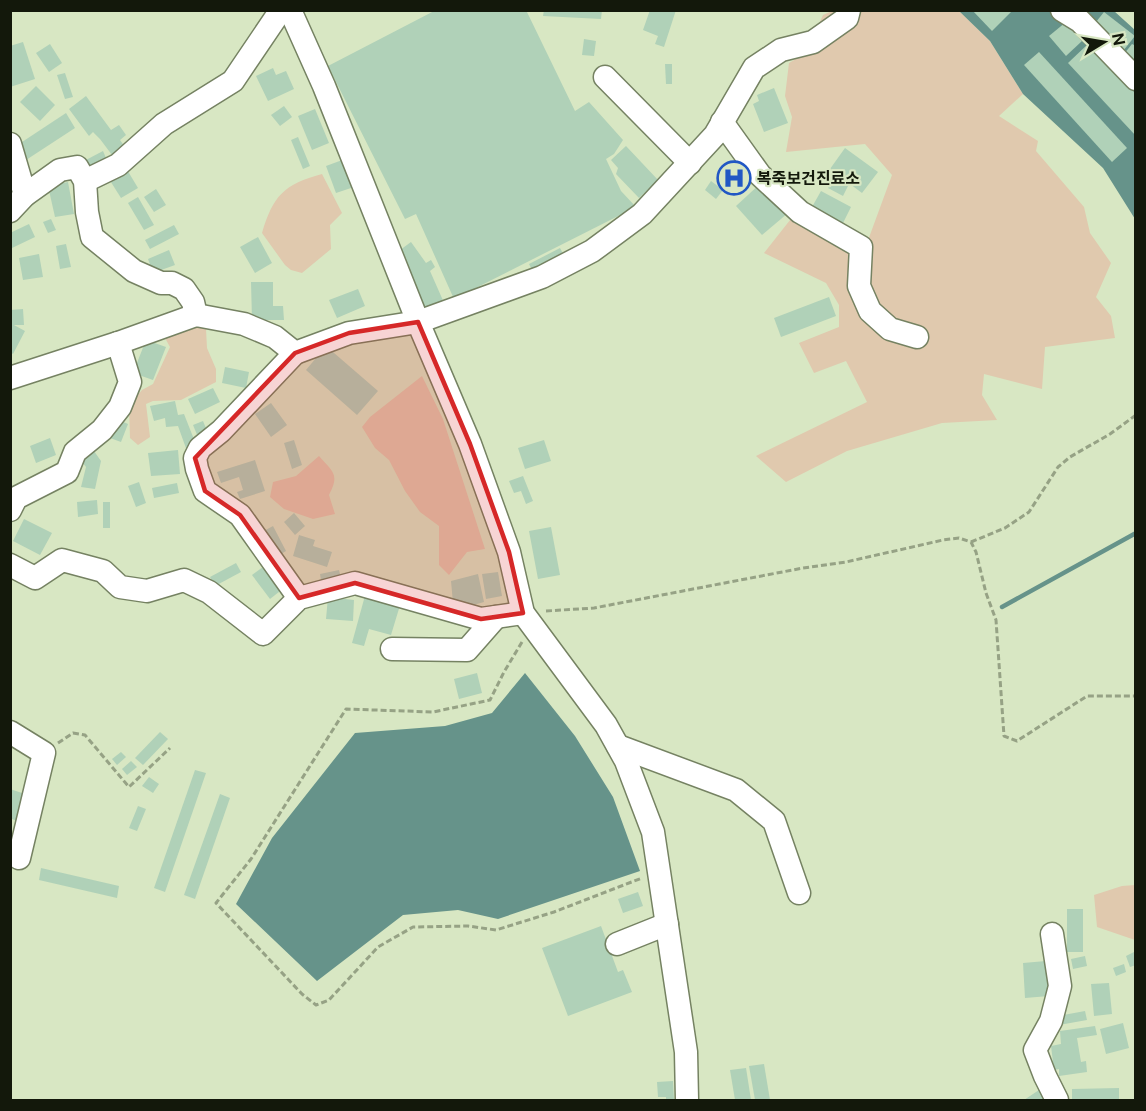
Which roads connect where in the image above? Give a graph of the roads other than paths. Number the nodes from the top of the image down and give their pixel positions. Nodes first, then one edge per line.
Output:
1 (281, 10) edge
2 (290, 10) edge
3 (849, 10) edge
4 (1062, 10) edge
5 (605, 77) dead end
6 (1136, 79) edge
7 (722, 122) junction
8 (10, 144) edge
9 (690, 163) junction
10 (85, 181) junction
11 (18, 203) edge
12 (196, 315) junction
13 (418, 322) junction
14 (917, 337) dead end
15 (118, 343) junction
16 (295, 353) junction
17 (10, 378) edge
18 (12, 500) edge
19 (10, 565) edge
20 (299, 598) junction
21 (496, 617) junction
22 (527, 619) junction
23 (392, 649) dead end
24 (10, 732) edge
25 (618, 747) junction
26 (19, 858) dead end
27 (799, 893) dead end
28 (667, 924) junction
29 (1052, 934) dead end
30 (618, 944) dead end
31 (687, 1101) edge
32 (1057, 1101) edge

1 - 10 street
2 - 13 street
3 - 7 street
4 - 6 street
5 - 9 street
7 - 9 street
7 - 14 street
8 - 11 street
9 - 13 street
10 - 11 street
10 - 12 street
12 - 15 street
12 - 16 street
13 - 16 street
13 - 22 street
15 - 17 street
15 - 18 street
16 - 20 street
19 - 20 street
20 - 21 street
21 - 22 street
21 - 23 street
22 - 25 street
24 - 26 street
25 - 27 street
25 - 28 street
28 - 30 street
28 - 31 street
29 - 32 street

